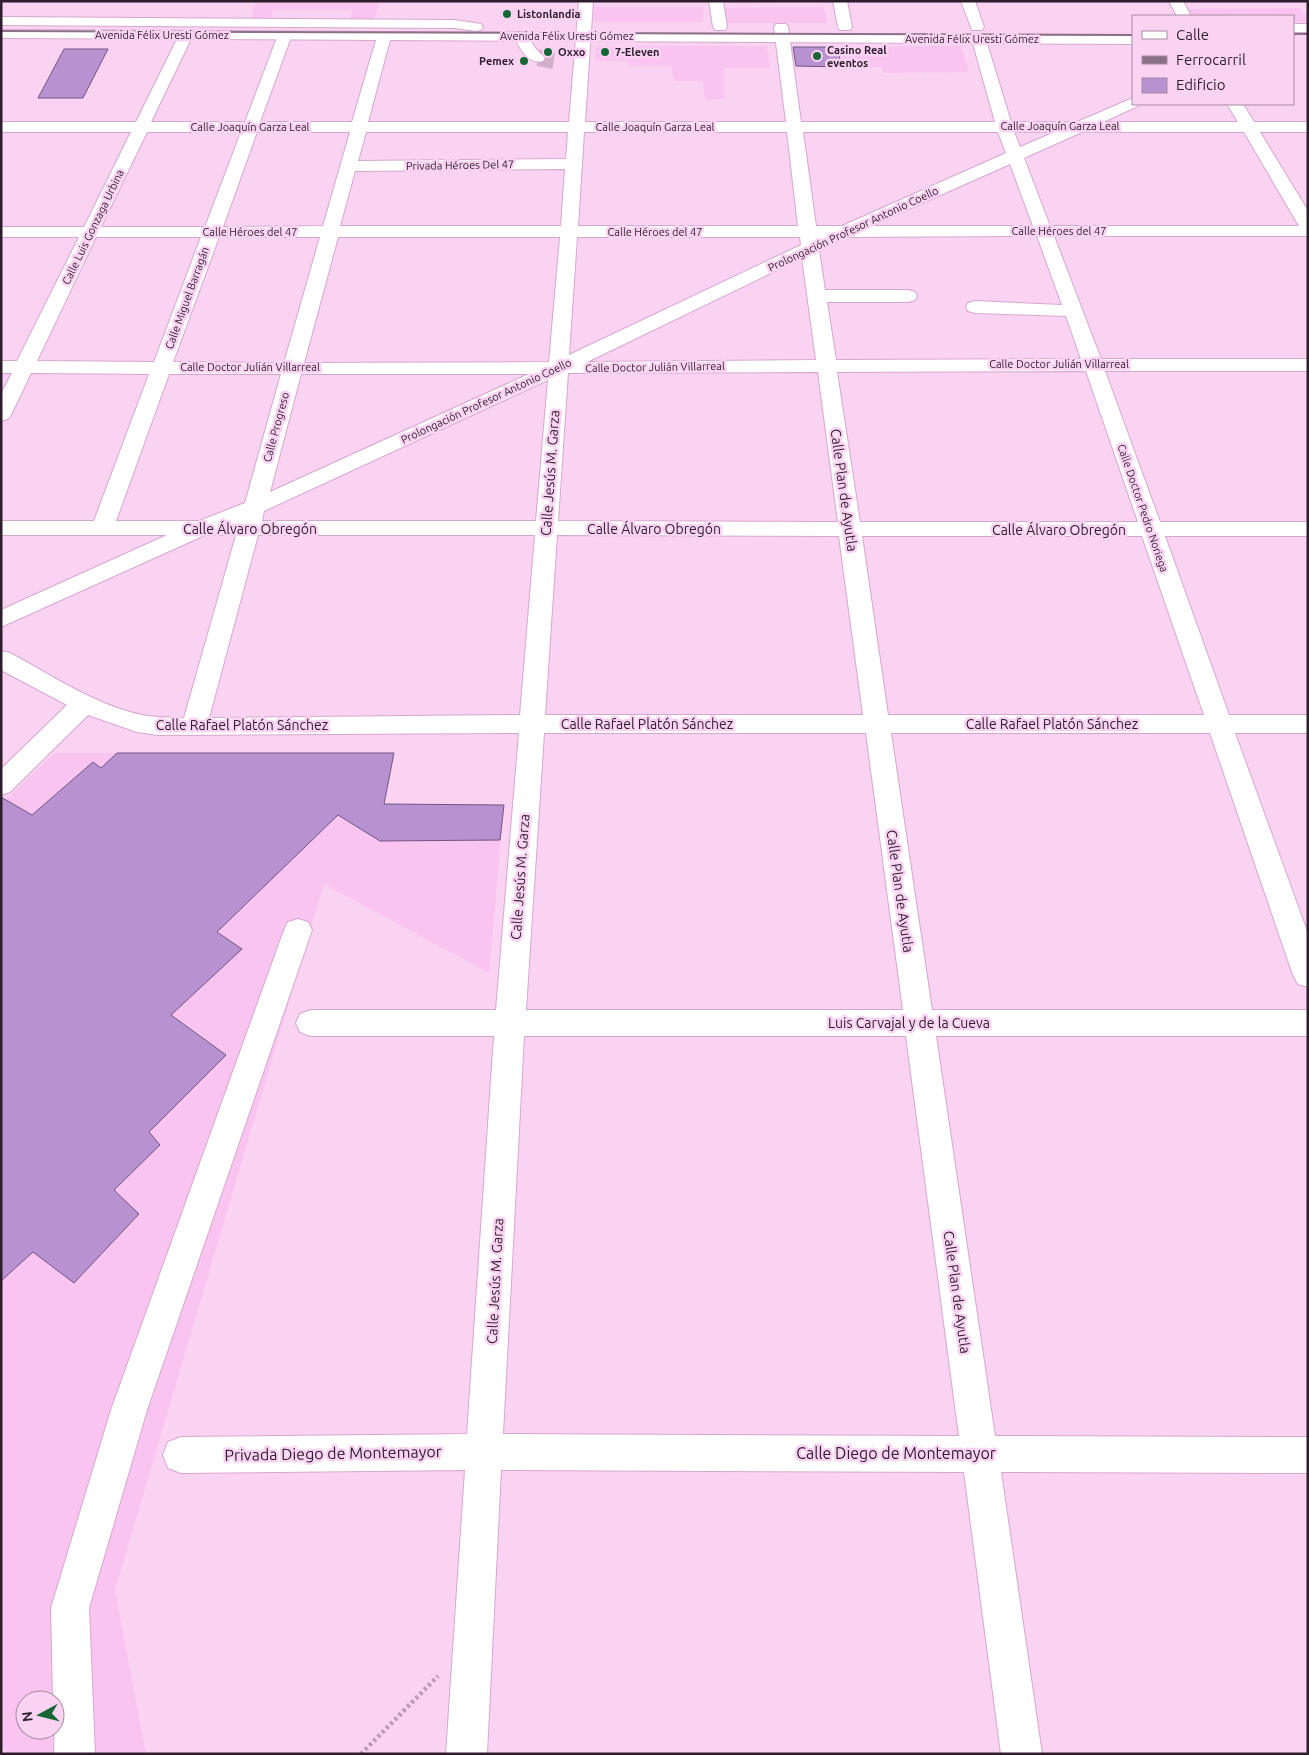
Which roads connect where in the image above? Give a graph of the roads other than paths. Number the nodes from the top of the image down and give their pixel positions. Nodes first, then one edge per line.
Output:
1 (716, 1) edge
2 (840, 1) edge
3 (968, 1) edge
4 (1176, 1) edge
5 (204, 8) dead end
6 (395, 9) dead end
7 (1183, 15) edge
8 (198, 22) junction
9 (1, 23) edge
10 (476, 27) junction
11 (720, 27) junction
12 (845, 27) junction
13 (1132, 28) edge
14 (1294, 28) edge
15 (1308, 28) edge
16 (266, 31) junction
17 (427, 31) junction
18 (387, 32) junction
19 (782, 32) junction
20 (978, 33) junction
21 (1, 36) edge
22 (458, 36) junction
23 (520, 36) junction
24 (581, 38) edge
25 (184, 39) junction
26 (283, 40) junction
27 (1132, 40) edge
28 (1294, 40) edge
29 (1308, 40) edge
30 (538, 58) tunnel mouth
31 (1132, 104) edge
32 (1236, 105) edge
33 (1004, 126) junction
34 (1082, 126) junction
35 (1, 127) edge
36 (251, 127) junction
37 (359, 127) junction
38 (575, 127) junction
39 (794, 127) junction
40 (141, 128) junction
41 (1249, 128) junction
42 (1308, 128) edge
43 (1015, 155) junction
44 (572, 164) junction
45 (348, 166) junction
46 (1308, 226) edge
47 (1042, 231) junction
48 (1308, 231) edge
49 (1, 232) edge
50 (90, 232) junction
51 (212, 232) junction
52 (330, 232) junction
53 (567, 232) junction
54 (843, 232) junction
55 (809, 240) junction
56 (817, 296) junction
57 (908, 296) dead end
58 (974, 307) dead end
59 (1072, 311) junction
60 (1093, 364) junction
61 (826, 365) junction
62 (1308, 365) edge
63 (1, 367) edge
64 (24, 367) junction
65 (162, 367) junction
66 (293, 367) junction
67 (558, 368) junction
68 (1, 415) edge
69 (254, 507) junction
70 (1, 528) edge
71 (546, 528) junction
72 (102, 529) junction
73 (200, 529) junction
74 (248, 529) junction
75 (1308, 529) edge
76 (849, 530) junction
77 (1151, 530) junction
78 (1, 620) edge
79 (1, 659) edge
80 (85, 703) junction
81 (532, 724) junction
82 (877, 724) junction
83 (1219, 724) junction
84 (1308, 724) edge
85 (194, 727) junction
86 (1, 785) edge
87 (298, 930) dead end
88 (1308, 976) edge
89 (311, 1023) dead end
90 (510, 1023) junction
91 (919, 1023) junction
92 (1308, 1023) edge
93 (485, 1452) junction
94 (181, 1454) dead end
95 (980, 1454) junction
96 (1308, 1455) edge
97 (75, 1754) edge
98 (466, 1754) edge
99 (1022, 1754) edge

1 - 11 street
2 - 12 street
3 - 20 street, Calle Doctor Pedro Noriega
4 - 7 street
5 - 8 street
6 - 18 street, Calle Progreso
8 - 9 street
8 - 18 street
9 - 16 street, Avenida Félix Uresti Gómez
10 - 17 street, Avenida Félix Uresti Gómez
10 - 18 street
10 - 24 street, Avenida Félix Uresti Gómez
11 - 19 street, Avenida Félix Uresti Gómez
11 - 24 street, Avenida Félix Uresti Gómez
12 - 19 street, Avenida Félix Uresti Gómez
12 - 20 street, Avenida Félix Uresti Gómez
13 - 20 street, Avenida Félix Uresti Gómez
14 - 15 street
16 - 17 street, Avenida Félix Uresti Gómez
16 - 21 street, Avenida Félix Uresti Gómez
17 - 22 street, Avenida Félix Uresti Gómez
18 - 22 street
18 - 26 street
18 - 37 street, Calle Progreso
19 - 20 street, Avenida Félix Uresti Gómez
19 - 24 street, Avenida Félix Uresti Gómez
19 - 39 street, Calle Plan de Ayutla
20 - 27 street, Avenida Félix Uresti Gómez
20 - 33 street, Calle Doctor Pedro Noriega
21 - 25 street
22 - 23 street, Avenida Félix Uresti Gómez
23 - 24 street, Avenida Félix Uresti Gómez
23 - 30 street
24 - 38 street, Calle Jesús M. Garza
25 - 26 street
25 - 40 street, Calle Luis Gonzaga Urbina
26 - 36 street, Calle Miguel Barragán
28 - 29 street
31 - 34 street, Prolongación Profesor Antonio Coello
32 - 41 street
33 - 34 street, Calle Joaquín Garza Leal
33 - 39 street, Calle Joaquín Garza Leal
33 - 43 street, Calle Doctor Pedro Noriega
34 - 41 street, Calle Joaquín Garza Leal
34 - 43 street, Prolongación Profesor Antonio Coello
35 - 40 street, Calle Joaquín Garza Leal
36 - 37 street, Calle Joaquín Garza Leal
36 - 40 street, Calle Joaquín Garza Leal
36 - 51 street, Calle Miguel Barragán
37 - 38 street, Calle Joaquín Garza Leal
37 - 45 street, Calle Progreso
38 - 39 street, Calle Joaquín Garza Leal
38 - 44 street, Calle Jesús M. Garza
39 - 55 street, Calle Plan de Ayutla
40 - 50 street, Calle Luis Gonzaga Urbina
41 - 42 street, Calle Joaquín Garza Leal
41 - 46 street
43 - 47 street, Calle Doctor Pedro Noriega
43 - 54 street, Prolongación Profesor Antonio Coello
44 - 45 street, Privada Héroes Del 47
44 - 53 street, Calle Jesús M. Garza
45 - 52 street, Calle Progreso
47 - 48 street, Calle Héroes del 47
47 - 54 street, Calle Héroes del 47
47 - 59 street, Calle Doctor Pedro Noriega
49 - 50 street, Calle Héroes del 47
50 - 51 street, Calle Héroes del 47
50 - 64 street, Calle Luis Gonzaga Urbina
51 - 52 street, Calle Héroes del 47
51 - 65 street, Calle Miguel Barragán
52 - 53 street, Calle Héroes del 47
52 - 66 street, Calle Progreso
53 - 55 street, Calle Héroes del 47
53 - 67 street, Calle Jesús M. Garza
54 - 55 street, Prolongación Profesor Antonio Coello
55 - 56 street, Calle Plan de Ayutla
55 - 67 street, Prolongación Profesor Antonio Coello
56 - 57 street
56 - 61 street, Calle Plan de Ayutla
58 - 59 street
59 - 60 street, Calle Doctor Pedro Noriega
60 - 61 street, Calle Doctor Julián Villarreal
60 - 62 street, Calle Doctor Julián Villarreal
60 - 77 street, Calle Doctor Pedro Noriega
61 - 67 street, Calle Doctor Julián Villarreal
61 - 76 street, Calle Plan de Ayutla
63 - 64 street, Calle Doctor Julián Villarreal
64 - 65 street, Calle Doctor Julián Villarreal
64 - 68 street, Calle Luis Gonzaga Urbina
65 - 66 street, Calle Doctor Julián Villarreal
65 - 72 street, Calle Miguel Barragán
66 - 67 street, Calle Doctor Julián Villarreal
66 - 69 street, Calle Progreso
67 - 69 street, Prolongación Profesor Antonio Coello
67 - 71 street, Calle Jesús M. Garza
69 - 73 street, Prolongación Profesor Antonio Coello
69 - 74 street, Calle Progreso
70 - 72 street, Calle Álvaro Obregón
71 - 74 street, Calle Álvaro Obregón
71 - 76 street, Calle Álvaro Obregón
71 - 81 street, Calle Jesús M. Garza
72 - 73 street, Calle Álvaro Obregón
73 - 74 street, Calle Álvaro Obregón
73 - 78 street, Prolongación Profesor Antonio Coello
74 - 85 street, Calle Progreso
75 - 77 street, Calle Álvaro Obregón
76 - 77 street, Calle Álvaro Obregón
76 - 82 street, Calle Plan de Ayutla
77 - 83 street, Calle Doctor Pedro Noriega
79 - 80 street, Calle Rafael Platón Sánchez
80 - 85 street, Calle Rafael Platón Sánchez
80 - 86 street
81 - 82 street, Calle Rafael Platón Sánchez
81 - 85 street, Calle Rafael Platón Sánchez
81 - 90 street, Calle Jesús M. Garza
82 - 83 street, Calle Rafael Platón Sánchez
82 - 91 street, Calle Plan de Ayutla
83 - 84 street, Calle Rafael Platón Sánchez
83 - 88 street, Calle Doctor Pedro Noriega
87 - 97 street
89 - 90 street, Luis Carvajal y de la Cueva
90 - 91 street, Luis Carvajal y de la Cueva
90 - 93 street, Calle Jesús M. Garza
91 - 92 street, Luis Carvajal y de la Cueva
91 - 95 street, Calle Plan de Ayutla
93 - 94 street, Privada Diego de Montemayor
93 - 95 street, Calle Diego de Montemayor
93 - 98 street, Calle Jesús M. Garza
95 - 96 street, Calle Diego de Montemayor
95 - 99 street, Calle Plan de Ayutla

